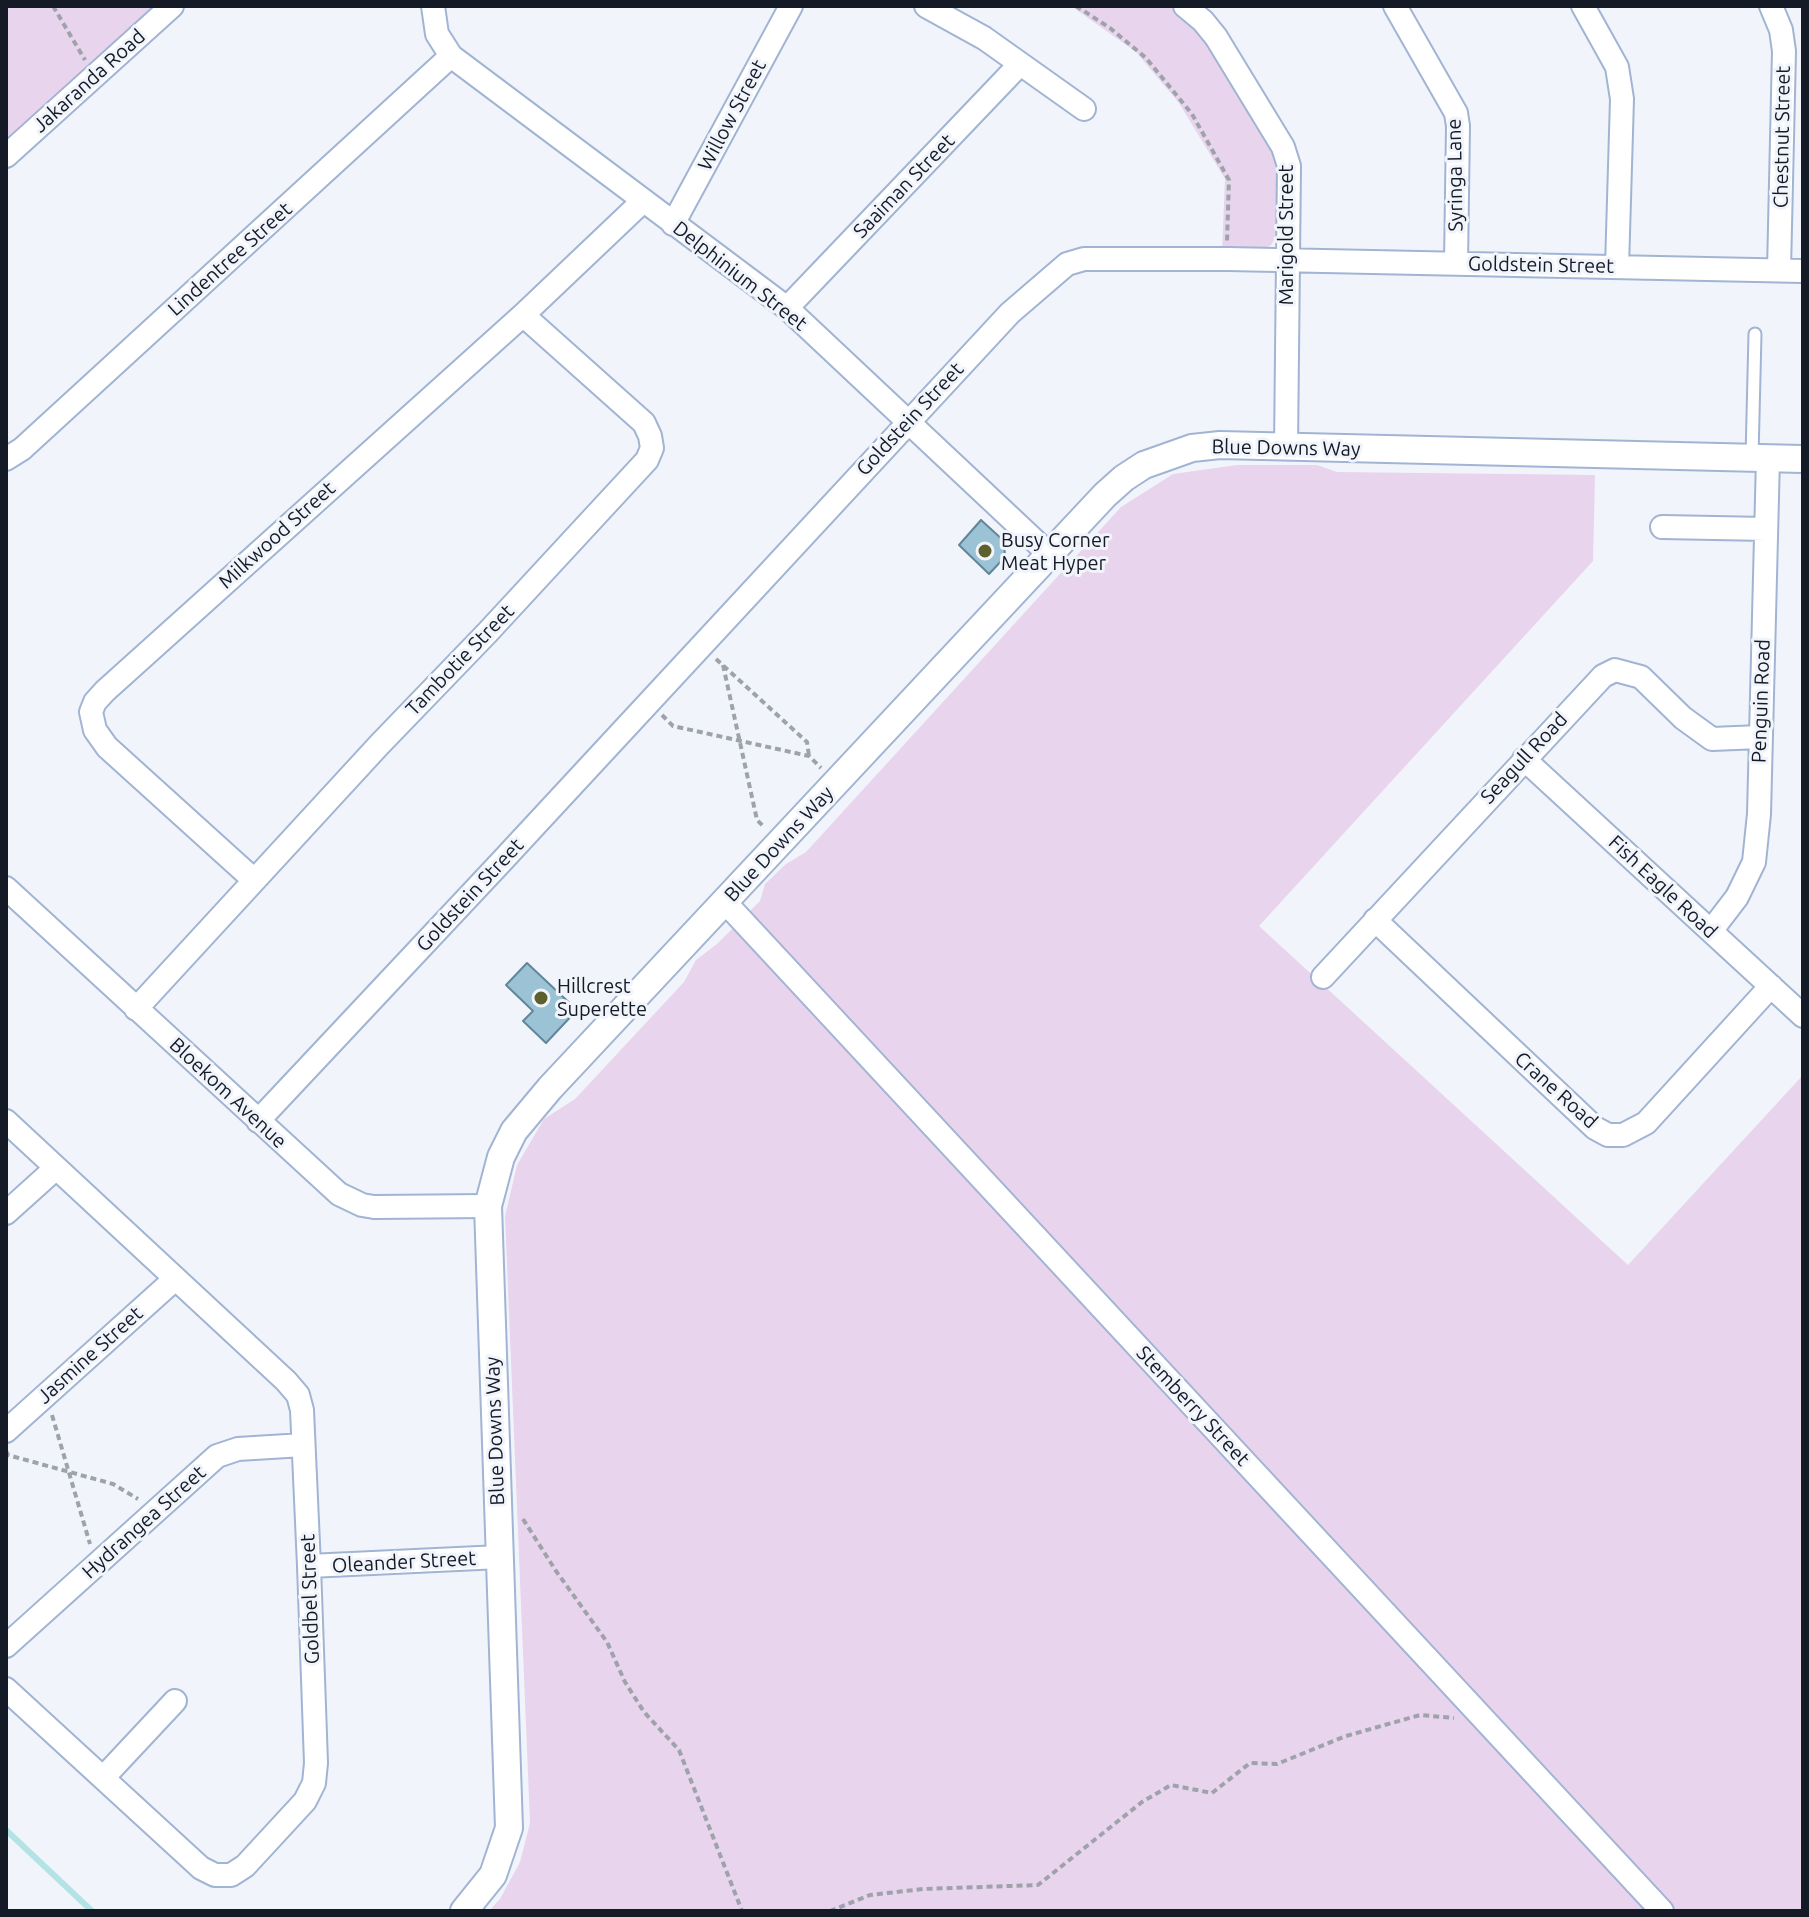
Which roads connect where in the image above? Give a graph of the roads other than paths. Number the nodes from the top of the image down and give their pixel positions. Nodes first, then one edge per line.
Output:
1 (172, 6) edge
2 (433, 6) edge
3 (791, 6) edge
4 (926, 6) edge
5 (1185, 6) edge
6 (1395, 6) edge
7 (1583, 6) edge
8 (1771, 6) edge
9 (451, 56) junction
10 (1020, 64) junction
11 (1084, 109) dead end
12 (6, 156) edge
13 (643, 201) junction
14 (673, 224) junction
15 (1288, 260) junction
16 (1456, 263) junction
17 (1617, 267) junction
18 (1779, 270) junction
19 (1803, 271) edge
20 (787, 308) junction
21 (523, 315) junction
22 (1755, 334) dead end
23 (907, 422) junction
24 (1286, 448) junction
25 (1760, 458) junction
26 (6, 459) edge
27 (1803, 459) edge
28 (1662, 527) dead end
29 (1766, 529) junction
30 (1050, 555) junction
31 (1760, 737) junction
32 (1524, 759) junction
33 (254, 880) junction
34 (6, 888) edge
35 (724, 901) junction
36 (1375, 920) junction
37 (1711, 931) junction
38 (1323, 977) dead end
39 (1771, 986) junction
40 (136, 1009) junction
41 (1803, 1016) edge
42 (6, 1121) edge
43 (258, 1121) junction
44 (56, 1168) junction
45 (488, 1206) junction
46 (6, 1213) edge
47 (175, 1279) junction
48 (6, 1431) edge
49 (303, 1445) junction
50 (500, 1557) junction
51 (309, 1566) junction
52 (6, 1646) edge
53 (6, 1689) edge
54 (175, 1701) dead end
55 (103, 1778) junction
56 (464, 1911) edge
57 (1662, 1911) edge

1 - 12 street, Jakaranda Road
2 - 9 street, Delphinium Street
3 - 14 street, Willow Street
4 - 10 street
5 - 15 street, Marigold Street
6 - 16 street, Syringa Lane
7 - 17 street
8 - 18 street, Chestnut Street
9 - 13 street, Delphinium Street
9 - 26 street, Lindentree Street
10 - 11 street
10 - 20 street, Saaiman Street
13 - 14 street, Delphinium Street
13 - 21 street, Milkwood Street
14 - 20 street, Delphinium Street
15 - 16 street, Goldstein Street
15 - 23 street, Goldstein Street
15 - 24 street, Marigold Street
16 - 17 street, Goldstein Street
17 - 18 street, Goldstein Street
18 - 19 street, Goldstein Street
20 - 23 street, Delphinium Street
21 - 33 street, Tambotie Street
21 - 33 street, Milkwood Street
22 - 25 lane
23 - 30 street, Delphinium Street
23 - 43 street, Goldstein Street
24 - 25 street, Blue Downs Way
24 - 30 street, Blue Downs Way
25 - 27 street, Blue Downs Way
25 - 29 street, Penguin Road
28 - 29 street
29 - 31 street, Penguin Road
30 - 35 street, Blue Downs Way
31 - 32 street, Seagull Road
31 - 37 street, Penguin Road
32 - 36 street, Seagull Road
32 - 37 street, Fish Eagle Road
33 - 40 street, Tambotie Street
34 - 40 street, Bloekom Avenue
35 - 45 street, Blue Downs Way
35 - 57 street, Stemberry Street
36 - 38 street, Seagull Road
36 - 39 street, Crane Road
37 - 39 street, Fish Eagle Road
39 - 41 street, Fish Eagle Road
40 - 43 street, Bloekom Avenue
42 - 44 street, Goldbel Street
43 - 45 street, Bloekom Avenue
44 - 46 street
44 - 47 street, Goldbel Street
45 - 50 street, Blue Downs Way
47 - 48 street, Jasmine Street
47 - 49 street, Goldbel Street
49 - 51 street, Goldbel Street
49 - 52 street, Hydrangea Street
50 - 51 street, Oleander Street
50 - 56 street, Blue Downs Way
51 - 55 street, Goldbel Street
53 - 55 street, Goldbel Street
54 - 55 street

